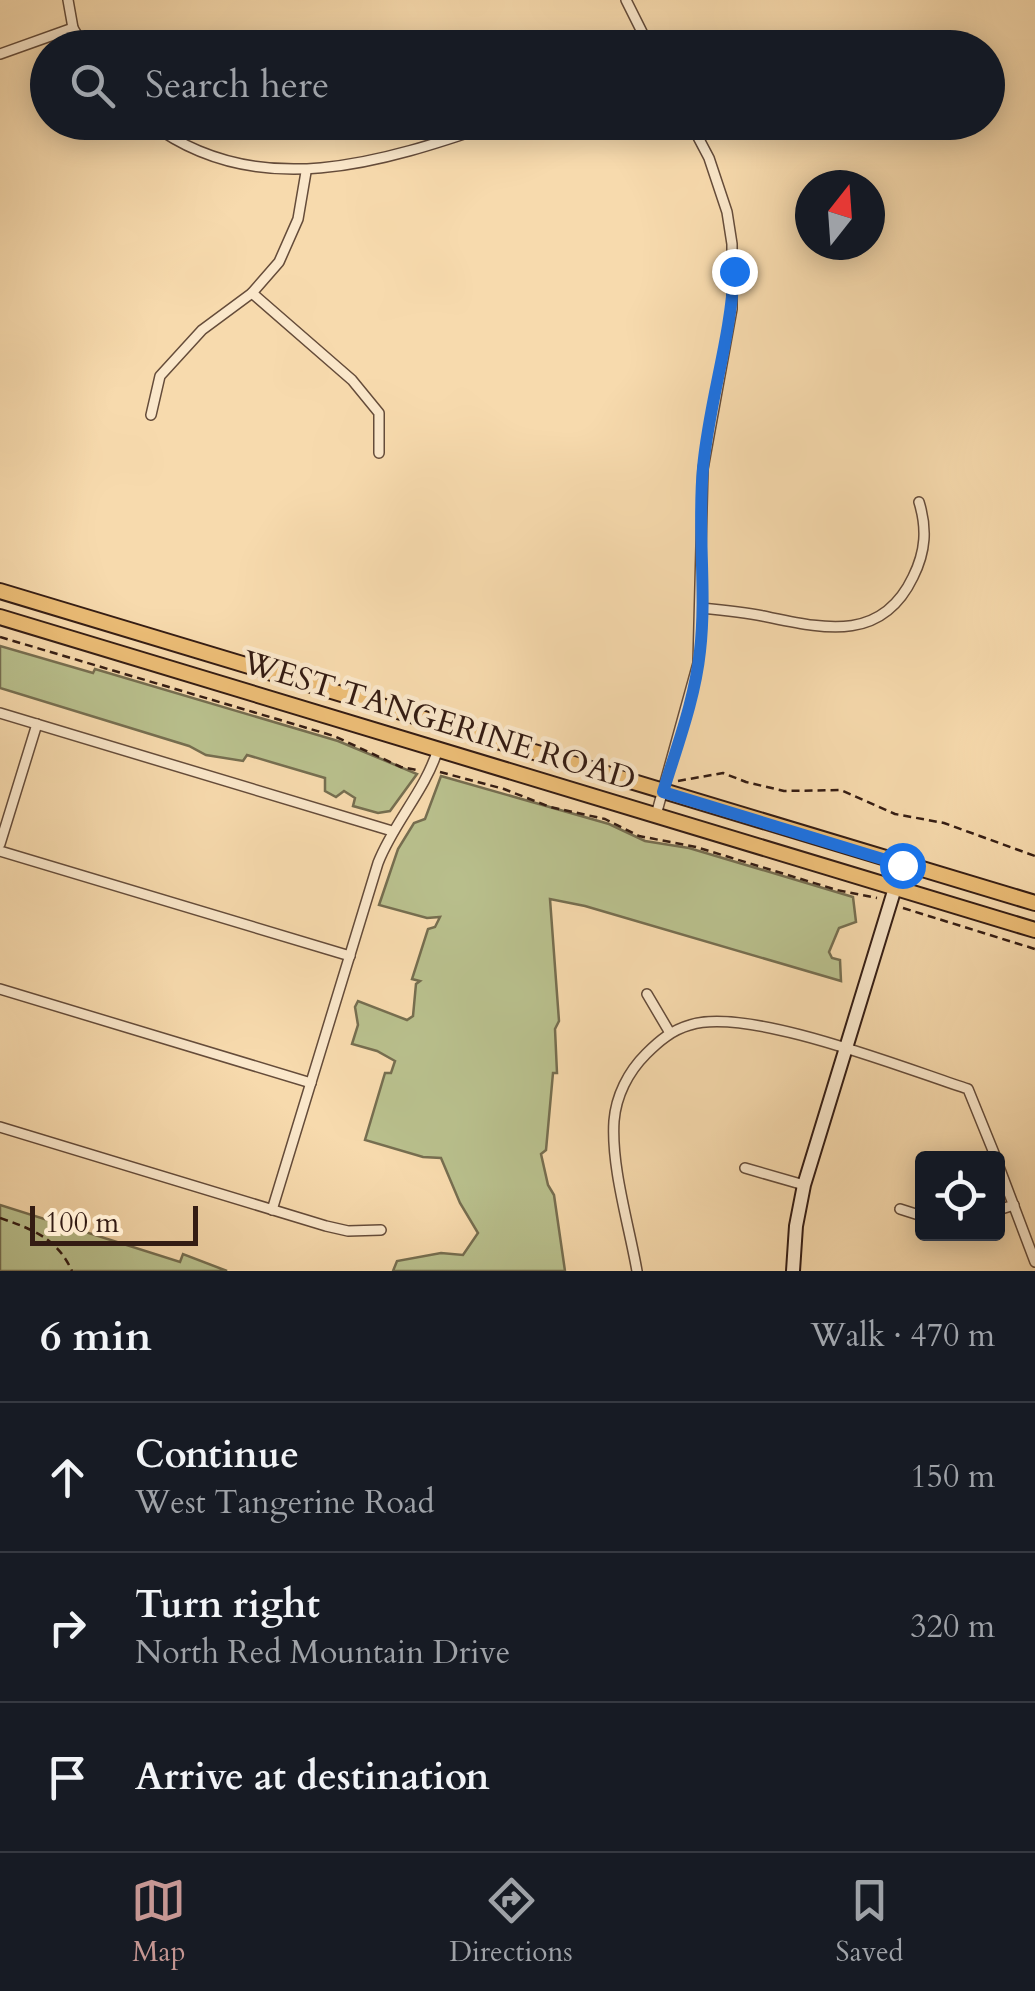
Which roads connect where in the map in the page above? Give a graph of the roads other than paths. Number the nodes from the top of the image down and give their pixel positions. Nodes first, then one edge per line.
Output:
1 (68, 0) edge
2 (626, 0) edge
3 (73, 28) joint
4 (67, 30) edge
5 (641, 30) edge
6 (30, 43) edge
7 (0, 54) edge
8 (178, 140) edge
9 (443, 140) edge
10 (699, 140) edge
11 (306, 172) junction
12 (252, 294) junction
13 (150, 415) dead end
14 (379, 453) dead end
15 (919, 502) dead end
16 (0, 591) edge
17 (702, 608) junction
18 (0, 617) edge
19 (0, 713) edge
20 (36, 724) junction
21 (438, 749) junction
22 (665, 787) junction
23 (656, 816) junction
24 (392, 831) junction
25 (0, 848) edge
26 (902, 865) junction
27 (893, 896) junction
28 (1035, 904) edge
29 (1035, 930) edge
30 (350, 956) junction
31 (0, 989) edge
32 (647, 994) dead end
33 (670, 1033) junction
34 (845, 1050) junction
35 (311, 1084) junction
36 (0, 1127) edge
37 (992, 1151) edge
38 (745, 1168) dead end
39 (1005, 1183) edge
40 (804, 1186) junction
41 (1014, 1205) junction
42 (1005, 1208) edge
43 (900, 1209) dead end
44 (272, 1210) junction
45 (915, 1214) edge
46 (381, 1230) dead end
47 (1035, 1262) edge
48 (637, 1271) edge
49 (793, 1271) edge

1 - 3 street
2 - 5 street
3 - 4 street
6 - 7 street
8 - 11 street
9 - 11 street
10 - 17 street
11 - 12 street
12 - 13 street
12 - 14 street
15 - 17 street
16 - 22 main road, WEST TANGERINE ROAD
17 - 22 street
18 - 21 main road, WEST TANGERINE ROAD
19 - 20 street
20 - 24 street
20 - 25 street
21 - 23 main road, WEST TANGERINE ROAD
21 - 24 street
22 - 23 street
22 - 26 main road, WEST TANGERINE ROAD
23 - 27 main road, WEST TANGERINE ROAD
24 - 30 street
25 - 30 street
26 - 27 street
26 - 28 main road, WEST TANGERINE ROAD
27 - 29 main road, WEST TANGERINE ROAD
27 - 34 street
30 - 35 street
31 - 35 street
32 - 33 street
33 - 34 street
33 - 48 street
34 - 37 street
34 - 40 street
35 - 44 street
36 - 44 street
38 - 40 street
39 - 41 street
40 - 49 street
41 - 42 street
41 - 47 street
43 - 45 street
44 - 46 street

